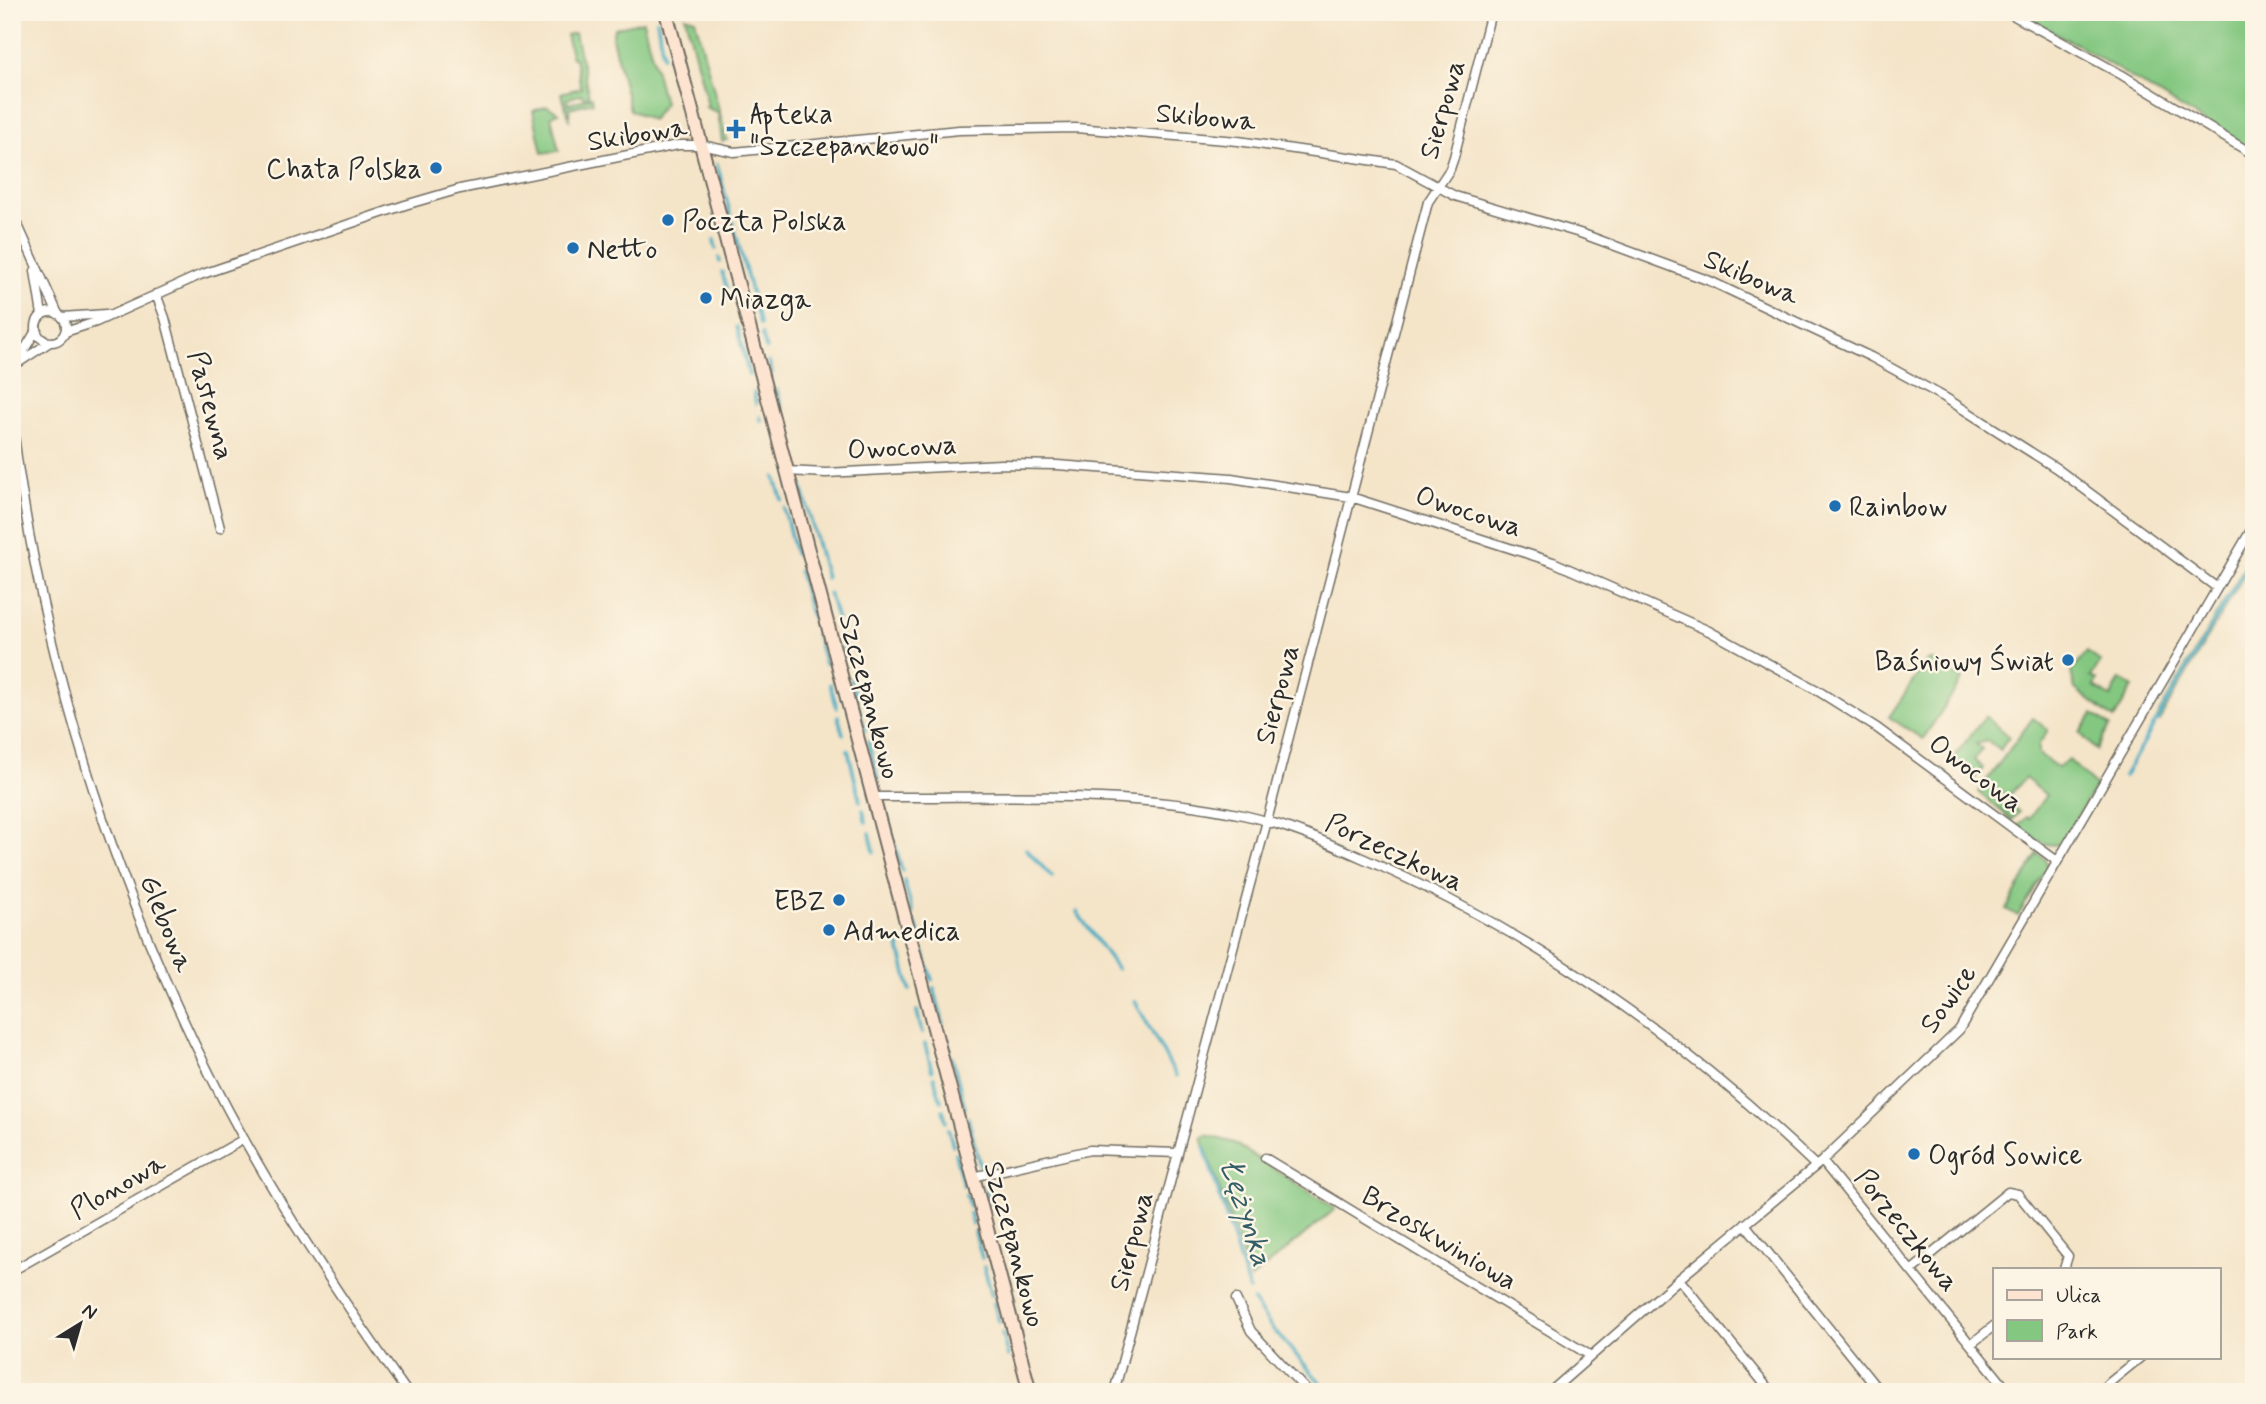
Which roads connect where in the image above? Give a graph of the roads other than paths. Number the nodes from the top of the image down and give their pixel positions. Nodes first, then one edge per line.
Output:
1 (666, 12) edge
2 (1491, 12) edge
3 (2007, 12) edge
4 (701, 145) junction
5 (2254, 155) edge
6 (1436, 187) junction
7 (12, 212) edge
8 (27, 244) junction
9 (156, 294) junction
10 (109, 314) junction
11 (42, 315) junction
12 (60, 316) junction
13 (37, 329) junction
14 (65, 332) junction
15 (50, 342) junction
16 (13, 365) edge
17 (12, 420) edge
18 (786, 471) junction
19 (1351, 497) junction
20 (2254, 525) edge
21 (220, 528) dead end
22 (2216, 587) junction
23 (873, 797) junction
24 (1267, 821) junction
25 (2057, 861) junction
26 (244, 1139) junction
27 (1177, 1153) junction
28 (1265, 1158) dead end
29 (1819, 1163) junction
30 (973, 1177) junction
31 (1745, 1224) junction
32 (2064, 1268) edge
33 (1912, 1270) junction
34 (12, 1271) edge
35 (1679, 1279) junction
36 (1237, 1299) dead end
37 (1993, 1327) edge
38 (1971, 1345) junction
39 (1591, 1356) junction
40 (2140, 1358) edge
41 (407, 1392) edge
42 (1030, 1392) edge
43 (1114, 1392) edge
44 (1308, 1392) edge
45 (1550, 1392) edge
46 (1771, 1392) edge
47 (1880, 1392) edge
48 (2009, 1392) edge
49 (2098, 1392) edge

1 - 4 street, Szczepankowo
2 - 6 street, Sierpowa
3 - 5 street
4 - 6 street, Skibowa
4 - 9 street, Skibowa
4 - 18 street, Szczepankowo
6 - 19 street, Sierpowa
6 - 22 street, Skibowa
7 - 8 street
8 - 11 street
8 - 12 street
9 - 10 street, Skibowa
9 - 21 street, Pastewna
10 - 12 street, Skibowa
10 - 14 street, Skibowa
11 - 12 street
11 - 13 street
12 - 14 street
13 - 15 street
13 - 16 street
14 - 15 street
15 - 16 street
17 - 26 street, Glebowa
18 - 19 street, Owocowa
18 - 23 street, Szczepankowo
19 - 24 street, Sierpowa
19 - 25 street, Owocowa
20 - 22 street, Sowice
22 - 25 street, Sowice
23 - 24 street, Porzeczkowa
23 - 30 street, Szczepankowo
24 - 27 street, Sierpowa
24 - 29 street, Porzeczkowa
25 - 29 street, Sowice
26 - 34 street, Plonowa
26 - 41 street, Glebowa
27 - 30 street
27 - 43 street, Sierpowa
28 - 39 street, Brzoskwiniowa
29 - 31 street, Sowice
29 - 33 street, Porzeczkowa
30 - 42 street, Szczepankowo
31 - 35 street, Sowice
31 - 47 street
32 - 33 street
33 - 38 street, Porzeczkowa
35 - 39 street, Sowice
35 - 46 street
36 - 44 street
37 - 38 street
38 - 48 street, Porzeczkowa
39 - 45 street, Sowice
40 - 49 street

